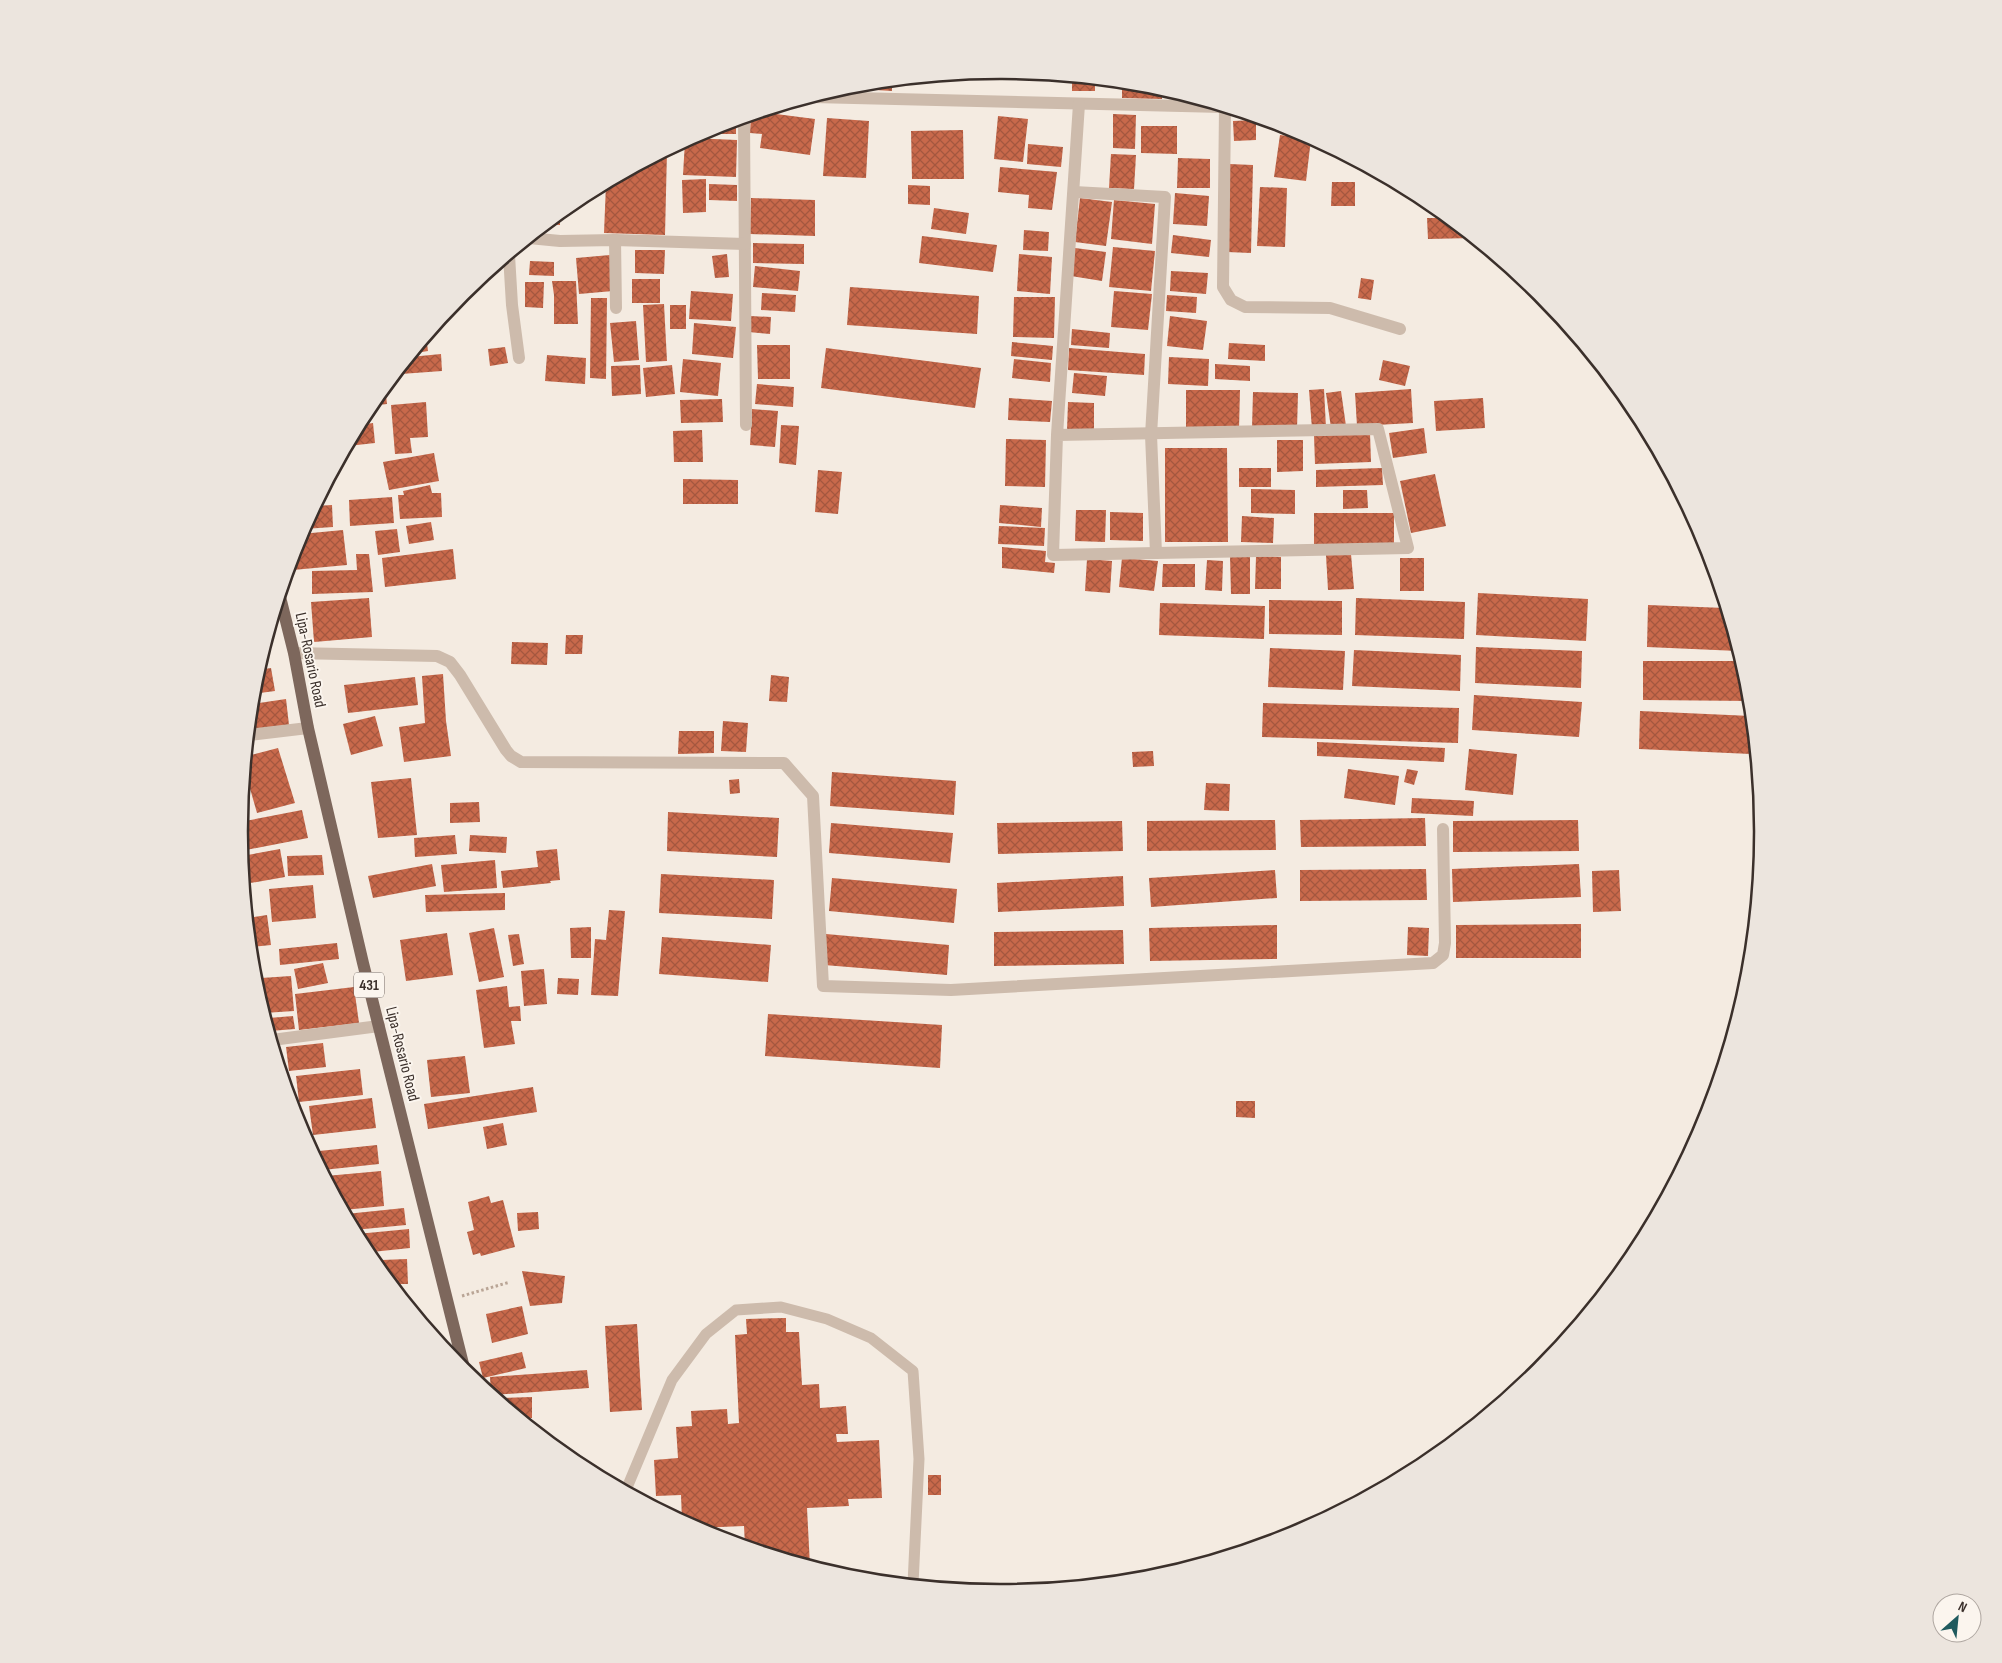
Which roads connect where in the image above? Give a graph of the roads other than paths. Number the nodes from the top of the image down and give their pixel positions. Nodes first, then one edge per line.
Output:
1 (834, 98) edge
2 (1079, 104) junction
3 (1204, 107) edge
4 (1224, 113) edge
5 (744, 125) edge
6 (1074, 192) junction
7 (537, 239) edge
8 (615, 240) junction
9 (745, 244) junction
10 (509, 262) edge
11 (616, 308) dead end
12 (1400, 329) dead end
13 (519, 358) dead end
14 (746, 425) dead end
15 (1057, 435) junction
16 (1151, 435) junction
17 (1156, 553) junction
18 (283, 608) edge
19 (294, 653) junction
20 (308, 728) junction
21 (255, 734) edge
22 (1443, 829) dead end
23 (379, 1026) junction
24 (278, 1039) edge
25 (461, 1355) edge
26 (628, 1485) edge
27 (913, 1579) edge

1 - 2 street
2 - 3 street
2 - 6 street
4 - 12 street
5 - 9 street
6 - 15 street
6 - 16 street
7 - 8 street
8 - 9 street
8 - 11 street
9 - 14 street
10 - 13 street
15 - 16 street
15 - 17 street
16 - 17 street
16 - 17 street
18 - 19 main road, Lipa-Rosario Road / 431
19 - 20 main road, Lipa-Rosario Road / 431
19 - 22 street
20 - 21 street
20 - 23 main road, Lipa-Rosario Road / 431
23 - 24 street
23 - 25 main road, Lipa-Rosario Road / 431
26 - 27 lane

